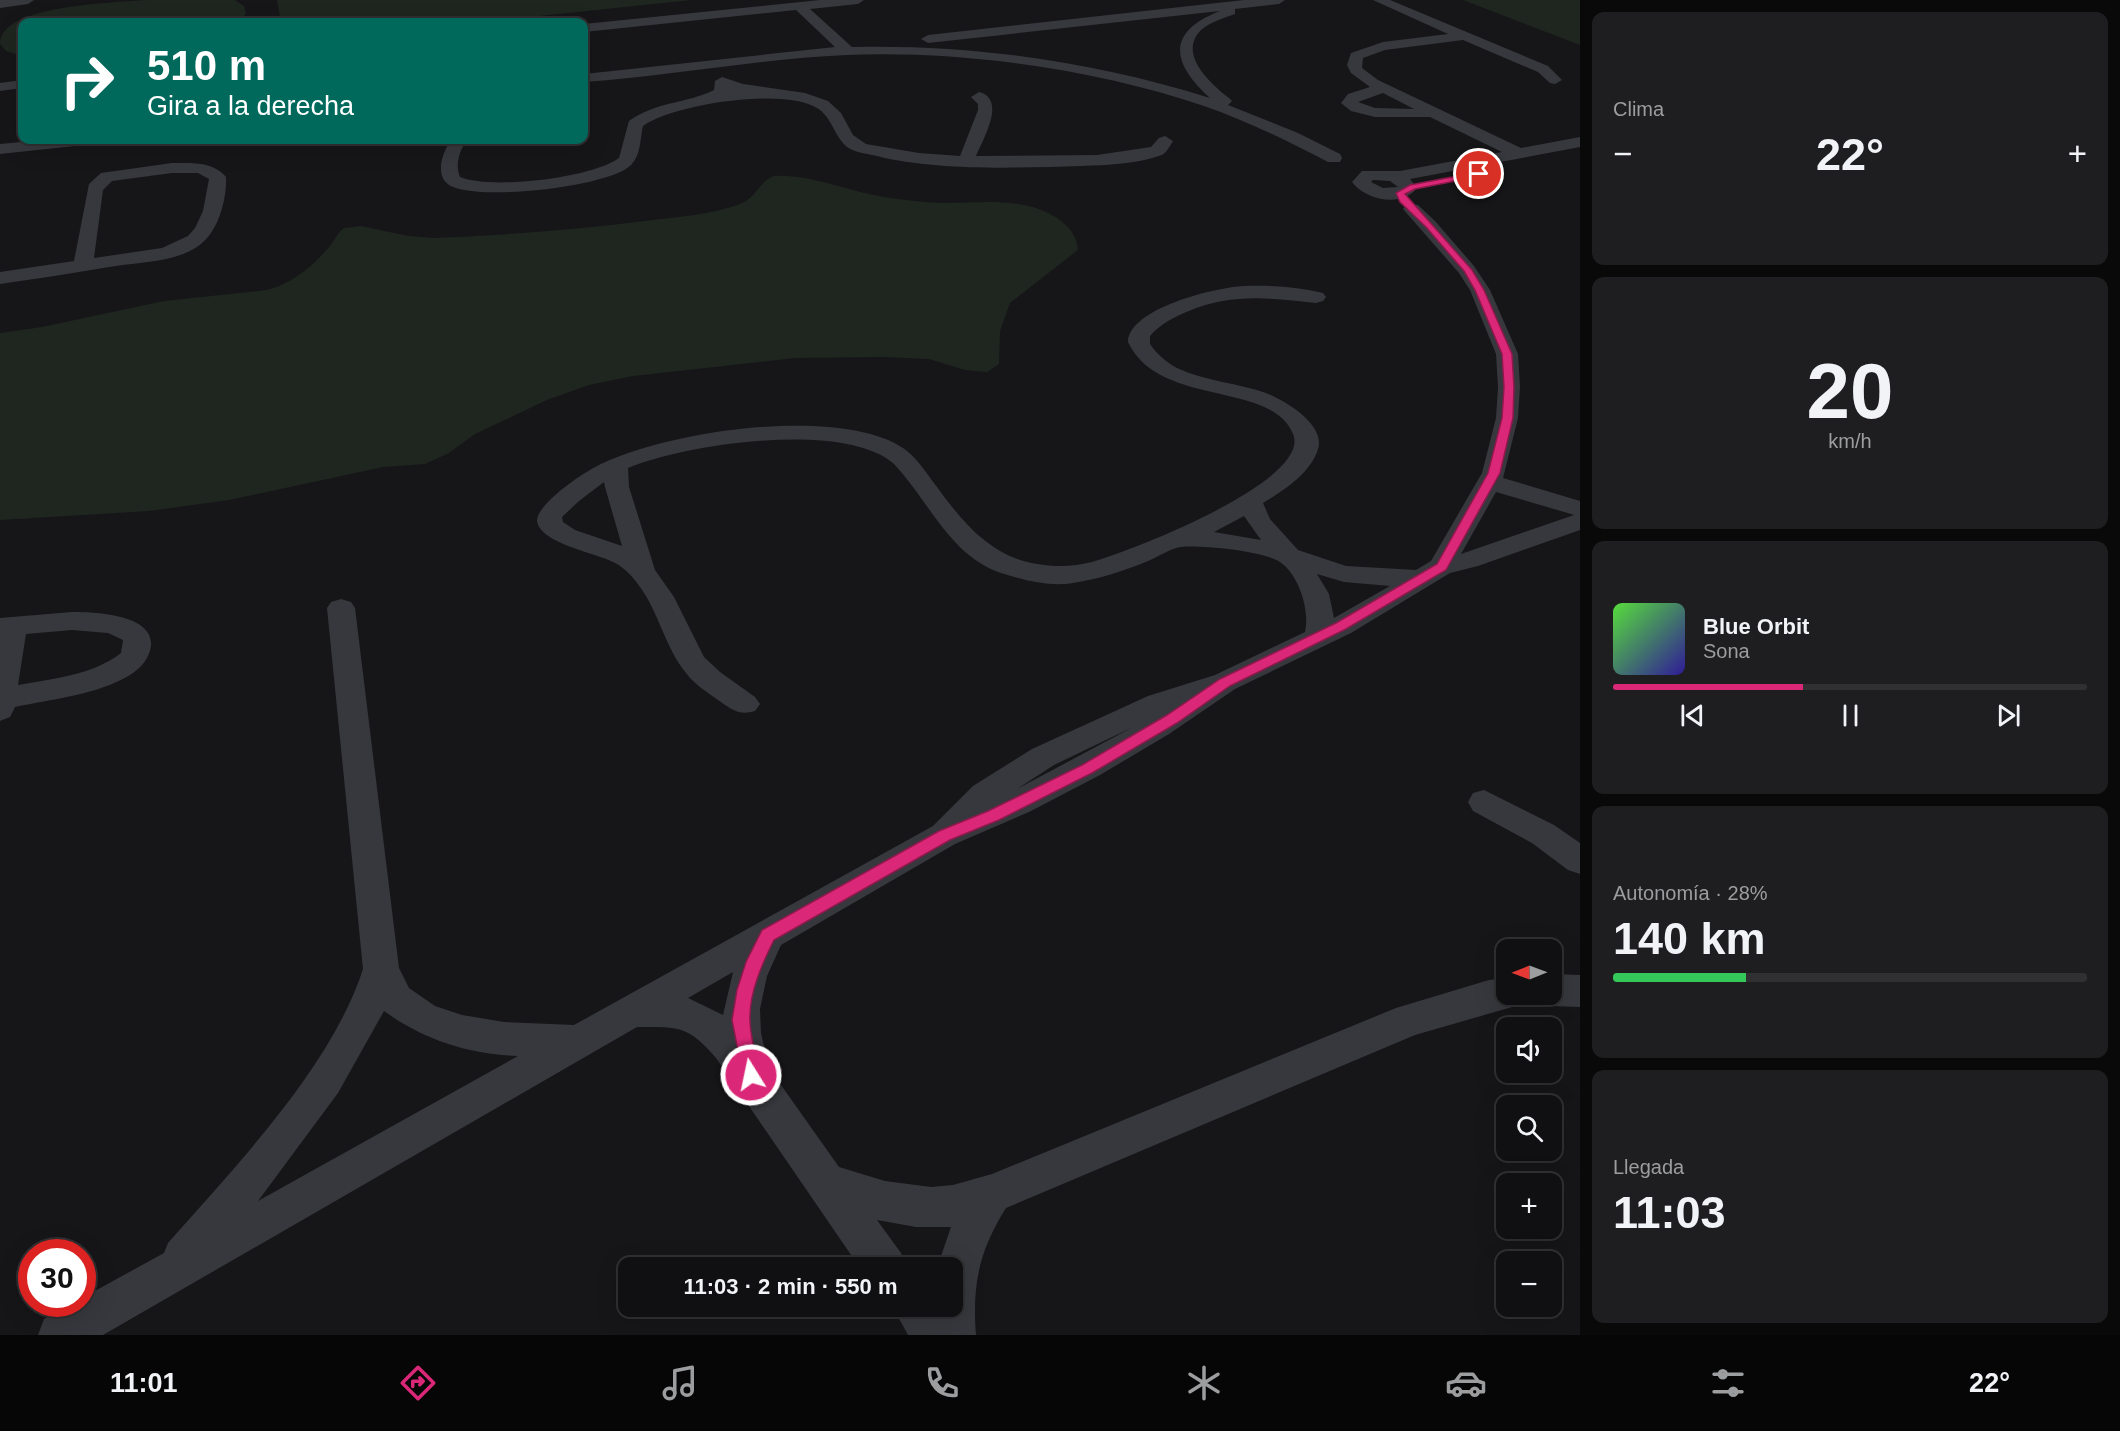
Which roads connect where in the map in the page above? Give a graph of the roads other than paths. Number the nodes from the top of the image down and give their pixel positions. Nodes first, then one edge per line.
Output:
1 (28, 0) edge
2 (858, 0) edge
3 (1279, 0) edge
4 (1379, 0) edge
5 (1257, 2) junction
6 (0, 4) edge
7 (799, 6) junction
8 (1157, 14) junction
9 (1202, 24) junction
10 (588, 28) edge
11 (957, 36) junction
12 (1465, 36) junction
13 (849, 50) junction
14 (963, 55) junction
15 (738, 61) junction
16 (666, 69) junction
17 (1196, 75) junction
18 (588, 78) edge
19 (1556, 80) dead end
20 (722, 81) junction
21 (1152, 84) junction
22 (18, 85) edge
23 (0, 87) edge
24 (1385, 88) junction
25 (768, 94) junction
26 (979, 97) dead end
27 (704, 101) junction
28 (1437, 114) junction
29 (1251, 117) junction
30 (18, 141) edge
31 (1165, 141) dead end
32 (1580, 142) edge
33 (0, 143) edge
34 (47, 144) edge
35 (455, 144) edge
36 (0, 149) edge
37 (1518, 153) junction
38 (1580, 154) edge
39 (966, 160) junction
40 (1376, 181) junction
41 (1406, 197) junction
42 (83, 266) junction
43 (0, 278) edge
44 (1316, 297) dead end
45 (615, 467) junction
46 (1489, 482) junction
47 (1250, 501) junction
48 (1580, 509) edge
49 (1580, 521) edge
50 (1167, 542) junction
51 (1289, 556) junction
52 (644, 573) junction
53 (1430, 573) junction
54 (341, 608) dead end
55 (6, 627) edge
56 (1317, 638) junction
57 (1, 704) edge
58 (745, 704) dead end
59 (1484, 802) dead end
60 (1580, 861) edge
61 (768, 935) junction
62 (381, 969) junction
63 (1562, 991) edge
64 (1580, 992) edge
65 (1496, 995) edge
66 (634, 1011) junction
67 (579, 1042) junction
68 (751, 1075) junction
69 (826, 1182) junction
70 (992, 1194) junction
71 (878, 1257) edge
72 (960, 1257) edge
73 (170, 1273) junction
74 (922, 1317) edge
75 (953, 1317) edge
76 (60, 1335) edge
77 (934, 1335) edge
78 (954, 1335) edge

1 - 6 street
2 - 7 street
3 - 5 street
4 - 12 street
5 - 8 street
5 - 9 street
7 - 10 street
7 - 13 street
8 - 9 street
8 - 11 street
9 - 17 street
11 - 13 street
11 - 14 street
12 - 19 street
12 - 24 street
13 - 14 street
13 - 15 street
14 - 21 street
15 - 16 street
15 - 20 street
16 - 18 street
16 - 20 street
17 - 21 street
17 - 29 street
20 - 25 street
20 - 27 street
21 - 29 street
22 - 23 street
24 - 28 street
24 - 28 street
25 - 27 street
25 - 39 street
26 - 39 street
27 - 35 street
28 - 37 street
29 - 40 street
30 - 33 street
31 - 39 street
32 - 37 street
34 - 36 street
37 - 40 street
38 - 41 street
40 - 41 street
41 - 46 street
42 - 42 street
42 - 43 street
44 - 47 street
45 - 50 street
45 - 52 street
45 - 52 street
46 - 48 street
46 - 53 street
47 - 50 street
47 - 51 street
49 - 53 street
50 - 51 street
51 - 53 street
51 - 56 street
52 - 58 street
53 - 56 street
54 - 62 street
55 - 57 street
55 - 57 street
56 - 61 street
59 - 60 street
61 - 66 street
61 - 68 street
62 - 67 street
62 - 73 street
63 - 64 street
65 - 70 street
66 - 67 street
66 - 68 street
67 - 73 street
68 - 69 street
69 - 70 street
69 - 71 street
70 - 72 street
73 - 76 street
74 - 77 street
75 - 78 street

